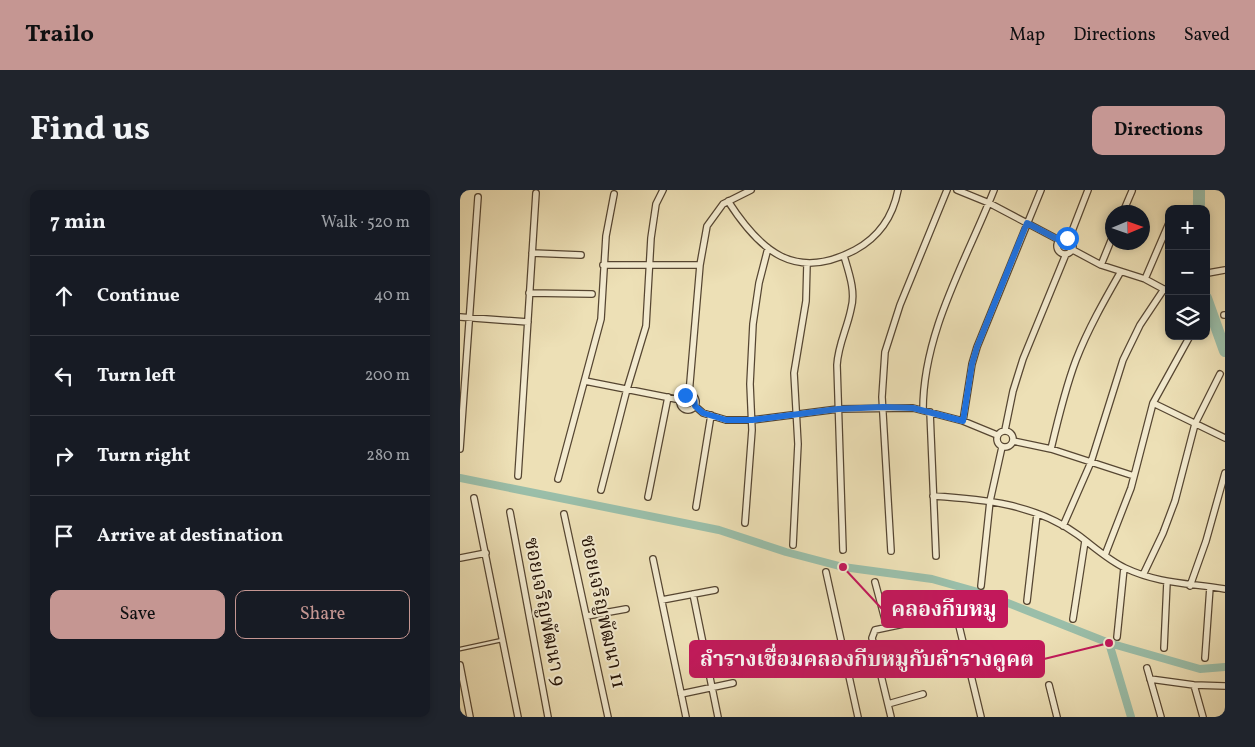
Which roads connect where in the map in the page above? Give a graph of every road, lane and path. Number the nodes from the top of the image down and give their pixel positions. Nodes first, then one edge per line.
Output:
1 (663, 190) edge
2 (751, 190) edge
3 (898, 190) edge
4 (947, 190) edge
5 (956, 190) edge
6 (994, 190) edge
7 (1041, 190) edge
8 (1088, 190) edge
9 (1132, 191) dead end
10 (536, 193) dead end
11 (614, 194) dead end
12 (478, 197) dead end
13 (728, 200) junction
14 (989, 203) junction
15 (1126, 205) edge
16 (1027, 223) junction
17 (1165, 232) edge
18 (1069, 239) junction
19 (1059, 240) junction
20 (768, 248) junction
21 (1072, 250) junction
22 (1107, 250) edge
23 (532, 253) junction
24 (1066, 254) junction
25 (581, 255) dead end
26 (844, 256) junction
27 (807, 264) junction
28 (603, 265) junction
29 (649, 265) junction
30 (700, 265) junction
31 (1101, 265) junction
32 (1225, 270) edge
33 (1120, 273) junction
34 (1210, 273) edge
35 (1145, 280) junction
36 (1165, 290) edge
37 (1165, 291) edge
38 (529, 294) junction
39 (592, 294) dead end
40 (460, 317) edge
41 (471, 318) junction
42 (528, 322) junction
43 (1188, 340) edge
44 (1220, 374) dead end
45 (585, 381) junction
46 (626, 389) junction
47 (689, 394) junction
48 (668, 397) junction
49 (681, 400) junction
50 (1153, 404) junction
51 (695, 406) junction
52 (883, 407) junction
53 (838, 409) junction
54 (922, 410) junction
55 (930, 412) junction
56 (797, 414) junction
57 (711, 415) junction
58 (752, 420) junction
59 (963, 421) junction
60 (1195, 424) junction
61 (1005, 430) junction
62 (997, 435) junction
63 (1225, 438) edge
64 (1013, 441) junction
65 (1002, 447) junction
66 (460, 449) edge
67 (1051, 449) junction
68 (1091, 462) junction
69 (1225, 473) edge
70 (518, 476) dead end
71 (1134, 476) junction
72 (558, 479) dead end
73 (601, 490) dead end
74 (933, 496) junction
75 (648, 497) dead end
76 (474, 498) dead end
77 (990, 501) junction
78 (696, 507) dead end
79 (510, 512) dead end
80 (564, 514) dead end
81 (1037, 514) junction
82 (745, 523) dead end
83 (1063, 526) junction
84 (1085, 542) junction
85 (793, 545) dead end
86 (843, 550) dead end
87 (891, 551) dead end
88 (486, 553) junction
89 (1105, 555) junction
90 (936, 556) dead end
91 (460, 558) edge
92 (653, 559) dead end
93 (1124, 568) junction
94 (826, 572) dead end
95 (1143, 575) junction
96 (875, 582) dead end
97 (1167, 582) junction
98 (981, 586) dead end
99 (1190, 586) junction
100 (1210, 587) junction
101 (1225, 589) edge
102 (715, 590) dead end
103 (693, 594) junction
104 (662, 600) junction
105 (1027, 601) dead end
106 (954, 605) dead end
107 (626, 609) dead end
108 (587, 616) junction
109 (1073, 619) dead end
110 (908, 623) dead end
111 (887, 627) junction
112 (1117, 637) dead end
113 (503, 640) junction
114 (1164, 648) dead end
115 (460, 649) edge
116 (917, 658) dead end
117 (1205, 658) dead end
118 (460, 665) edge
119 (880, 668) junction
120 (1148, 668) dead end
121 (1150, 678) junction
122 (734, 683) dead end
123 (1049, 685) dead end
124 (1194, 685) junction
125 (1225, 686) edge
126 (712, 688) junction
127 (681, 694) junction
128 (923, 694) dead end
129 (888, 704) junction
130 (470, 717) edge
131 (518, 717) edge
132 (548, 717) edge
133 (608, 717) edge
134 (686, 717) edge
135 (718, 717) edge
136 (858, 717) edge
137 (891, 717) edge
138 (982, 717) edge
139 (1057, 717) edge
140 (1161, 717) edge
141 (1203, 717) edge

1 - 29 street
2 - 13 street
3 - 26 street
4 - 52 street
5 - 14 street
6 - 14 street
7 - 16 street
8 - 18 street
9 - 15 street
10 - 23 street
11 - 28 street
12 - 41 street
13 - 20 street
13 - 30 street
14 - 16 street
14 - 54 street
16 - 19 street
16 - 59 street
17 - 35 street
18 - 19 street
18 - 21 street
19 - 24 street
20 - 27 street
20 - 58 street
21 - 24 street
21 - 31 street
22 - 31 street
23 - 25 street
23 - 38 street
24 - 61 street
26 - 27 street
26 - 53 street
27 - 56 street
28 - 29 street
28 - 45 street
29 - 30 street
29 - 46 street
30 - 47 street
31 - 33 street
32 - 34 street
33 - 35 street
33 - 67 street
35 - 36 street
37 - 68 street
38 - 39 street
38 - 42 street
40 - 41 street
41 - 42 street
41 - 66 street
42 - 70 street
43 - 50 street
44 - 60 street
45 - 46 street
45 - 72 street
46 - 48 street
46 - 73 street
47 - 49 street
47 - 51 street
48 - 49 street
48 - 75 street
49 - 51 street
50 - 60 street
50 - 71 street
51 - 57 street
52 - 53 street
52 - 54 street
52 - 87 street
53 - 56 street
53 - 86 street
54 - 55 street
55 - 59 street
55 - 74 street
56 - 58 street
56 - 85 street
57 - 58 street
57 - 78 street
58 - 82 street
59 - 62 street
60 - 63 street
60 - 95 street
61 - 62 street
61 - 64 street
62 - 65 street
64 - 65 street
64 - 67 street
65 - 77 street
67 - 68 street
68 - 71 street
68 - 83 street
69 - 99 street
71 - 89 street
74 - 77 street
74 - 90 street
76 - 88 street
77 - 81 street
77 - 98 street
79 - 132 street, ซอยเจริญพัฒนา 9
80 - 108 street, ซอยเจริญพัฒนา 11
81 - 83 street
81 - 105 street
83 - 84 street
84 - 89 street
84 - 109 street
88 - 91 street
88 - 113 street
89 - 93 street
92 - 104 street
93 - 95 street
93 - 112 street
94 - 136 street
95 - 97 street
96 - 111 street
97 - 99 street
97 - 114 street
99 - 100 street
100 - 101 street
100 - 117 street
102 - 103 street
103 - 104 street
103 - 126 street
104 - 127 street
106 - 138 street
107 - 108 street
108 - 133 street, ซอยเจริญพัฒนา 11
110 - 111 street
111 - 119 street
113 - 115 lane
113 - 131 street
116 - 119 street
118 - 130 street
119 - 129 street
120 - 121 street
121 - 124 street
121 - 140 street
122 - 126 street
123 - 139 street
124 - 125 street
124 - 141 street
126 - 127 street
126 - 135 street
127 - 134 street
128 - 129 street
129 - 137 street

